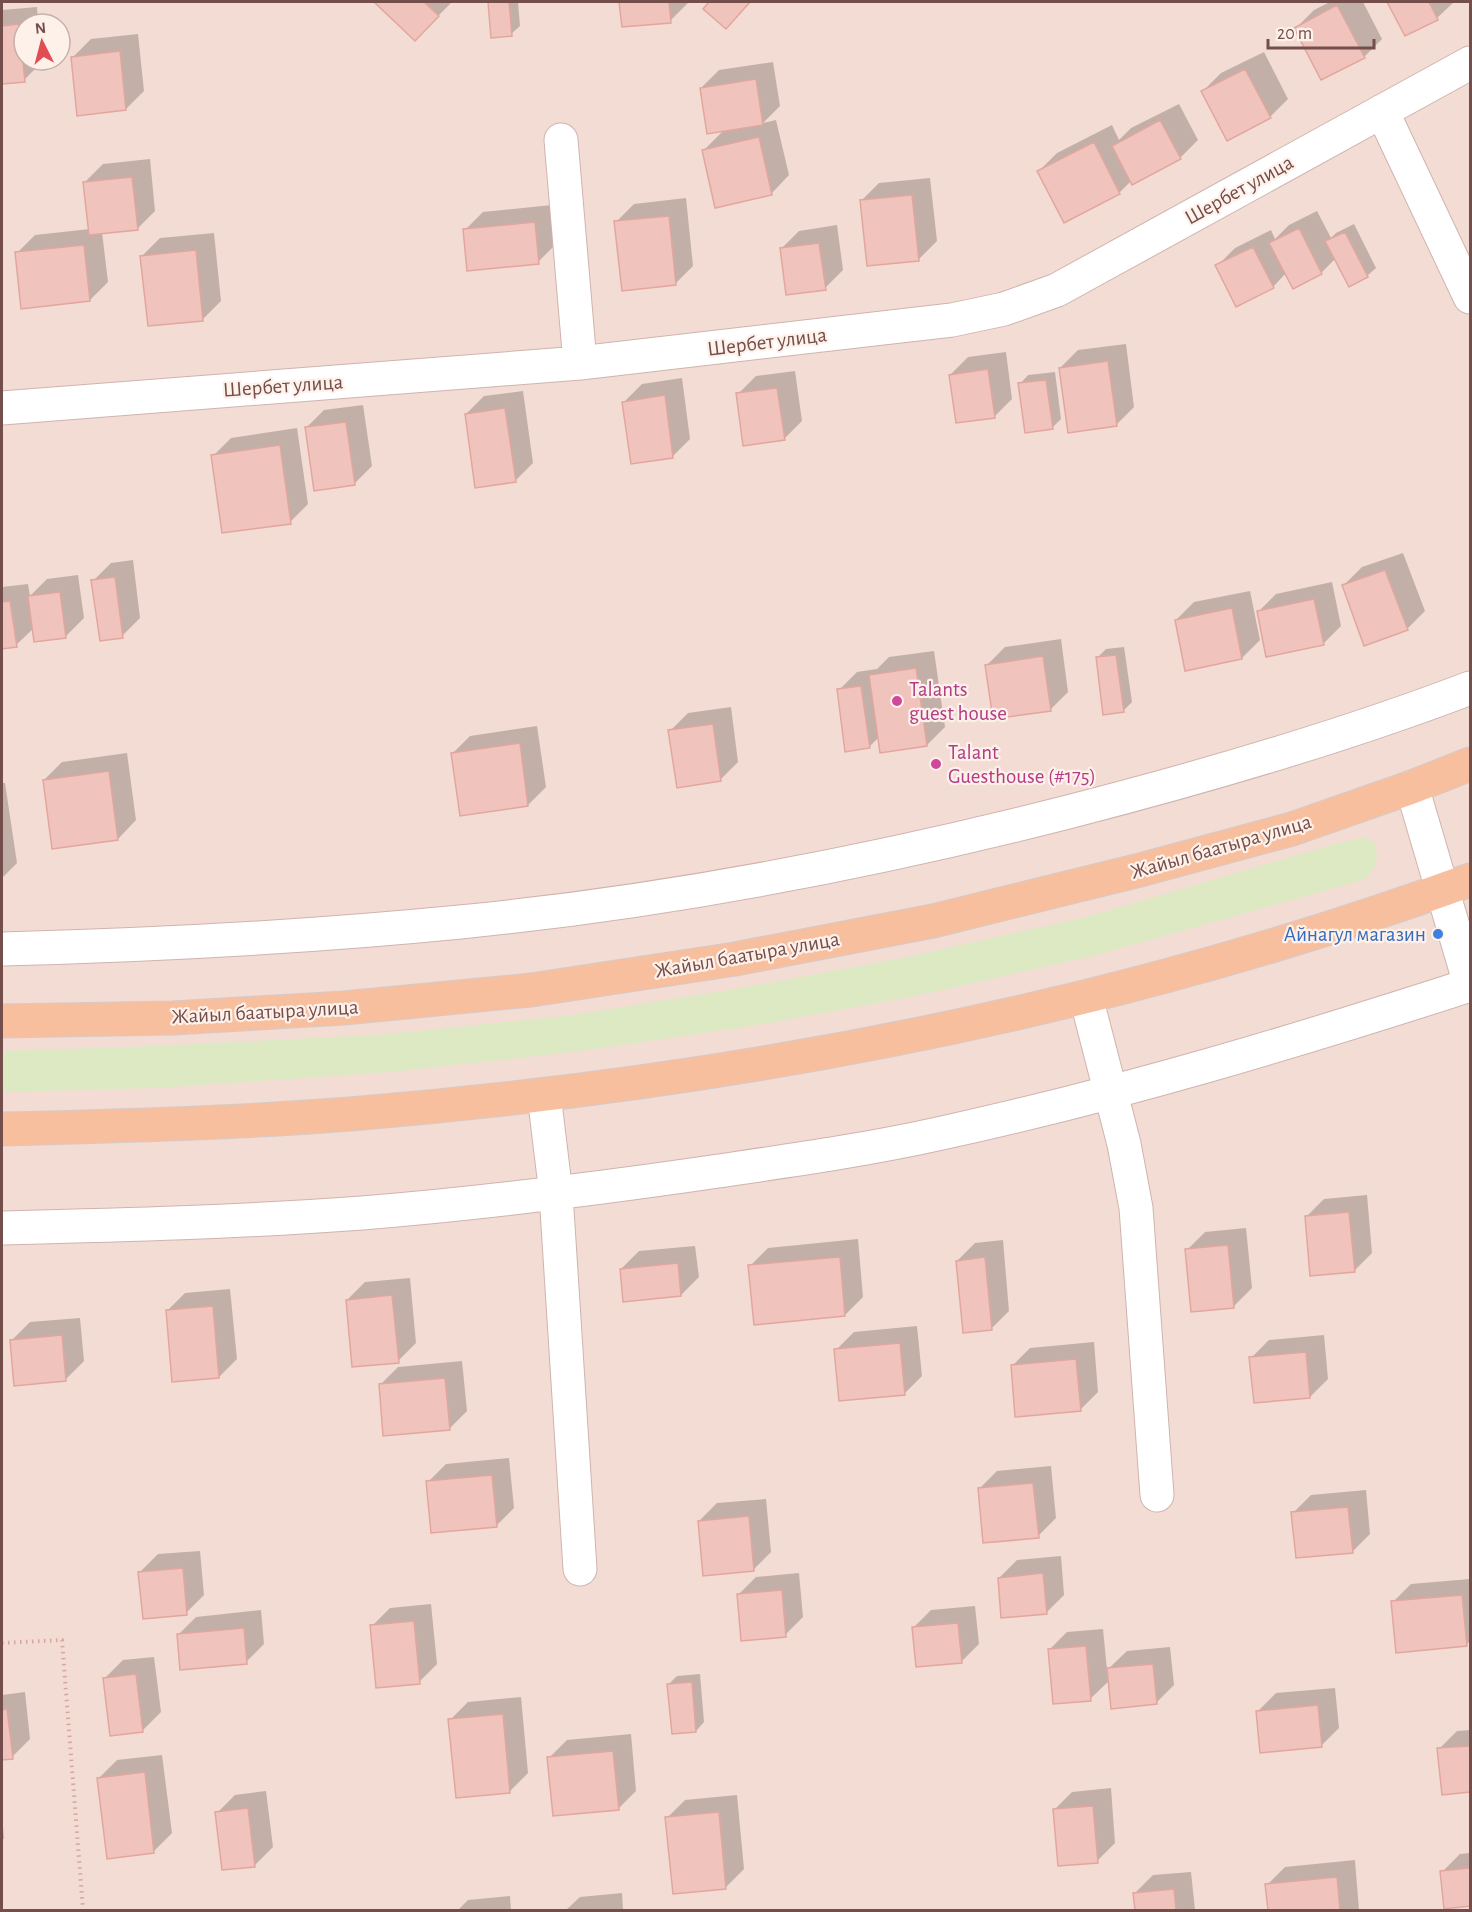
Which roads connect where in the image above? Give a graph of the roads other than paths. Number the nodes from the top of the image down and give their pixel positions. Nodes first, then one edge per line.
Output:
1 (1470, 63) edge
2 (1382, 111) junction
3 (561, 140) dead end
4 (1470, 297) edge
5 (580, 363) junction
6 (2, 408) edge
7 (1470, 688) edge
8 (1470, 764) edge
9 (1412, 787) junction
10 (1457, 885) edge
11 (2, 949) edge
12 (1470, 984) edge
13 (1086, 997) junction
14 (2, 1021) edge
15 (1112, 1092) junction
16 (544, 1095) junction
17 (2, 1129) edge
18 (556, 1194) junction
19 (2, 1228) edge
20 (1157, 1495) dead end
21 (580, 1569) dead end

1 - 2 street, Шербет улица
2 - 4 street
2 - 5 street, Шербет улица
3 - 5 street
5 - 6 street, Шербет улица
7 - 11 street
8 - 9 main road, Жайыл баатыра улица
9 - 10 street
9 - 14 main road, Жайыл баатыра улица
10 - 12 street
10 - 13 main road
12 - 15 street
13 - 15 street
13 - 16 main road
15 - 18 street
15 - 20 street
16 - 17 main road
16 - 18 street
18 - 19 street
18 - 21 street

